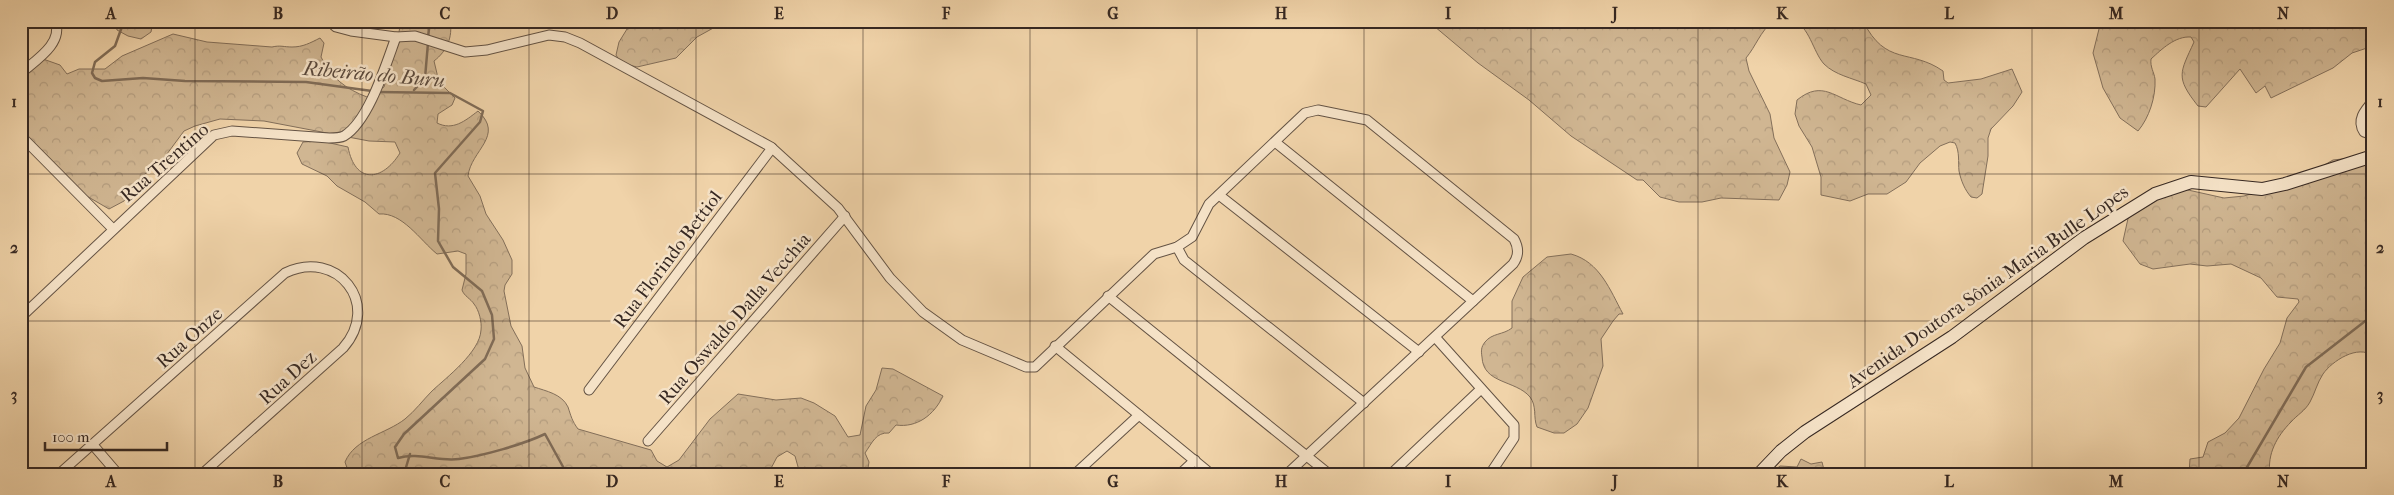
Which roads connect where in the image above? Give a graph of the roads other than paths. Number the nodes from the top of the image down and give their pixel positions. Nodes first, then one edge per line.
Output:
1 (329, 21) edge
2 (57, 25) edge
3 (396, 37) junction
4 (21, 73) edge
5 (2373, 101) edge
6 (2373, 135) edge
7 (21, 136) edge
8 (1275, 142) junction
9 (772, 148) junction
10 (2373, 156) edge
11 (1219, 195) junction
12 (845, 216) junction
13 (113, 229) junction
14 (1177, 247) junction
15 (350, 287) joint
16 (1108, 296) junction
17 (1473, 301) junction
18 (21, 317) edge
19 (1435, 337) junction
20 (1055, 346) junction
21 (1419, 352) junction
22 (1481, 389) junction
23 (589, 390) dead end
24 (1364, 403) junction
25 (1139, 415) junction
26 (648, 441) dead end
27 (93, 445) junction
28 (1308, 455) junction
29 (1195, 460) junction
30 (59, 474) edge
31 (118, 474) edge
32 (202, 474) edge
33 (1075, 474) edge
34 (1180, 474) edge
35 (1211, 474) edge
36 (1287, 474) edge
37 (1329, 474) edge
38 (1390, 474) edge
39 (1490, 474) edge
40 (1759, 474) edge

1 - 3 street
2 - 4 street
3 - 9 street
3 - 13 street, Rua Trentino
5 - 6 street
7 - 13 street
8 - 11 street
8 - 17 street
8 - 17 street
9 - 12 street
9 - 23 street, Rua Florindo Bettiol
10 - 40 main road, Avenida Doutora Sônia Maria Bulle Lopes
11 - 14 street
11 - 21 street
12 - 20 street
12 - 26 street, Rua Oswaldo Dalla Vecchia
13 - 18 street, Rua Trentino
14 - 16 street
14 - 24 street
15 - 27 street, Rua Onze
15 - 32 street, Rua Dez
16 - 20 street
16 - 28 street
17 - 19 street
19 - 21 street
19 - 22 street
20 - 25 street
21 - 24 street
22 - 38 street
22 - 39 street
24 - 28 street
25 - 29 street
25 - 33 street
27 - 30 street, Rua Onze
27 - 31 street
28 - 36 street
28 - 37 street
29 - 34 street
29 - 35 street

